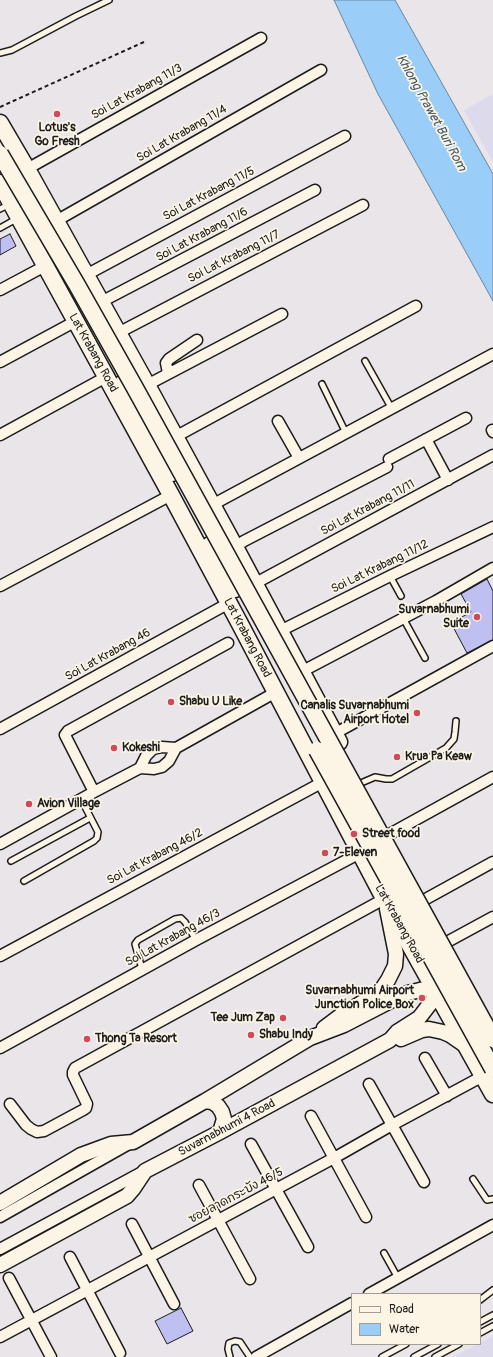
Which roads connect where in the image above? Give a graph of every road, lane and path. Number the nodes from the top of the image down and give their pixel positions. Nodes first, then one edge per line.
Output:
1 (109, 0) edge
2 (261, 38) dead end
3 (144, 42) dead end
4 (0, 53) edge
5 (320, 70) dead end
6 (0, 108) edge
7 (0, 123) edge
8 (345, 136) dead end
9 (0, 154) edge
10 (27, 168) junction
11 (0, 181) edge
12 (315, 190) dead end
13 (363, 205) dead end
14 (5, 206) edge
15 (19, 218) junction
16 (56, 221) junction
17 (0, 228) edge
18 (45, 266) junction
19 (86, 275) junction
20 (0, 290) edge
21 (101, 302) junction
22 (416, 306) dead end
23 (282, 314) dead end
24 (76, 321) junction
25 (118, 332) junction
26 (197, 340) dead end
27 (493, 354) edge
28 (365, 361) dead end
29 (0, 362) edge
30 (168, 373) junction
31 (106, 377) junction
32 (322, 384) dead end
33 (147, 385) junction
34 (392, 409) junction
35 (466, 418) dead end
36 (278, 421) dead end
37 (346, 433) junction
38 (0, 435) edge
39 (175, 437) junction
40 (426, 439) junction
41 (493, 455) edge
42 (298, 458) junction
43 (448, 480) junction
44 (172, 495) junction
45 (212, 506) junction
46 (493, 527) edge
47 (235, 547) junction
48 (493, 568) edge
49 (390, 576) junction
50 (254, 584) junction
51 (0, 586) edge
52 (402, 596) dead end
53 (229, 603) junction
54 (403, 618) junction
55 (280, 632) junction
56 (228, 643) dead end
57 (493, 646) edge
58 (424, 658) dead end
59 (301, 672) junction
60 (276, 692) junction
61 (456, 721) dead end
62 (0, 729) edge
63 (334, 734) junction
64 (176, 748) junction
65 (140, 768) junction
66 (493, 777) edge
67 (323, 782) junction
68 (361, 783) junction
69 (94, 792) junction
70 (81, 799) junction
71 (90, 818) junction
72 (388, 835) junction
73 (0, 844) edge
74 (360, 853) junction
75 (11, 861) dead end
76 (493, 862) edge
77 (24, 881) dead end
78 (424, 900) junction
79 (386, 901) junction
80 (493, 917) edge
81 (196, 940) junction
82 (450, 948) junction
83 (0, 956) edge
84 (142, 969) junction
85 (438, 990) junction
86 (493, 1025) edge
87 (310, 1038) junction
88 (493, 1039) edge
89 (390, 1040) junction
90 (467, 1046) junction
91 (0, 1048) edge
92 (425, 1058) dead end
93 (488, 1072) edge
94 (369, 1084) dead end
95 (493, 1094) edge
96 (447, 1096) junction
97 (205, 1101) junction
98 (10, 1104) dead end
99 (311, 1116) dead end
100 (392, 1125) junction
101 (220, 1132) junction
102 (133, 1142) junction
103 (251, 1144) dead end
104 (334, 1158) junction
105 (144, 1171) junction
106 (473, 1179) dead end
107 (424, 1182) dead end
108 (198, 1185) dead end
109 (276, 1190) junction
110 (493, 1199) edge
111 (0, 1203) edge
112 (0, 1217) edge
113 (366, 1217) dead end
114 (217, 1221) junction
115 (132, 1224) dead end
116 (493, 1225) edge
117 (308, 1247) dead end
118 (0, 1249) edge
119 (384, 1253) dead end
120 (150, 1257) junction
121 (70, 1258) dead end
122 (0, 1265) edge
123 (9, 1278) dead end
124 (398, 1278) junction
125 (250, 1279) dead end
126 (87, 1290) junction
127 (493, 1290) edge
128 (371, 1293) edge
129 (481, 1299) edge
130 (174, 1304) dead end
131 (351, 1304) edge
132 (493, 1315) edge
133 (31, 1320) junction
134 (481, 1321) edge
135 (493, 1326) edge
136 (481, 1332) edge
137 (0, 1337) edge
138 (404, 1345) edge
139 (436, 1345) edge
140 (457, 1345) edge
141 (120, 1353) dead end
142 (51, 1357) edge
143 (230, 1357) edge
144 (250, 1357) edge
145 (256, 1357) edge
146 (382, 1357) edge
147 (414, 1357) edge
148 (435, 1357) edge

1 - 4 lane
2 - 10 street, Soi Lat Krabang 11/3
3 - 6 path
5 - 16 street, Soi Lat Krabang 11/4
7 - 10 main road
8 - 19 street, Soi Lat Krabang 11/5
9 - 88 main road, bridge
10 - 16 main road
11 - 14 main road, Lat Krabang Road
11 - 93 main road, bridge
12 - 21 street, Soi Lat Krabang 11/6
13 - 25 street, Soi Lat Krabang 11/7
14 - 15 main road, Lat Krabang Road
15 - 17 lane
15 - 18 main road, Lat Krabang Road
16 - 19 main road
18 - 20 street
18 - 24 main road, Lat Krabang Road
19 - 21 main road
21 - 25 main road
22 - 39 street
23 - 30 street
24 - 29 street
24 - 31 main road, Lat Krabang Road
25 - 33 main road
26 - 30 street
27 - 34 street
28 - 34 lane
30 - 33 street
31 - 38 street
31 - 44 main road, Lat Krabang Road
32 - 37 lane
33 - 39 main road
34 - 37 street
35 - 40 street
36 - 42 street
37 - 42 street
39 - 45 main road
40 - 43 street
40 - 47 street
41 - 43 street, Soi Lat Krabang 11/11
42 - 45 street
43 - 50 street, Soi Lat Krabang 11/11
44 - 51 street
44 - 53 main road, Lat Krabang Road
45 - 47 main road
46 - 49 street, Soi Lat Krabang 11/12
47 - 50 main road
48 - 54 street
49 - 52 lane
49 - 55 street, Soi Lat Krabang 11/12
50 - 55 main road
53 - 60 main road, Lat Krabang Road
53 - 62 street, Soi Lat Krabang 46
54 - 58 lane
54 - 59 street
55 - 59 main road
56 - 69 street
57 - 63 street
59 - 63 main road
60 - 64 street
60 - 67 main road, Lat Krabang Road
61 - 68 lane
63 - 68 main road
64 - 65 street
64 - 65 street
65 - 69 street
66 - 72 street
67 - 74 main road, Lat Krabang Road
67 - 83 street, Soi Lat Krabang 46/2
68 - 72 main road
69 - 70 street
70 - 71 lane
70 - 73 street
71 - 75 lane
71 - 77 lane
72 - 78 main road
74 - 79 main road, Lat Krabang Road
74 - 81 street, Soi Lat Krabang 46/3
76 - 78 street
78 - 82 main road
79 - 85 main road, Lat Krabang Road
79 - 87 street
79 - 98 street
80 - 82 street
81 - 84 street, Soi Lat Krabang 46/3
81 - 84 lane
82 - 85 street, Suvarnabhumi 4 Road
82 - 86 main road
84 - 91 street, Soi Lat Krabang 46/3
85 - 86 street
85 - 87 street
85 - 89 street, Suvarnabhumi 4 Road
85 - 90 main road, Lat Krabang Road
87 - 97 street
89 - 90 street
89 - 101 street, Suvarnabhumi 4 Road
90 - 93 main road, Lat Krabang Road
92 - 96 street
93 - 95 main road, Lat Krabang Road
93 - 96 street, ซอยลาดกระบัง 46/5
94 - 100 street
96 - 100 street, ซอยลาดกระบัง 46/5
97 - 101 street
97 - 102 street
99 - 104 street
100 - 104 street, ซอยลาดกระบัง 46/5
100 - 107 street
101 - 105 street, Suvarnabhumi 4 Road
102 - 111 street
102 - 112 street
103 - 109 street
104 - 109 street, ซอยลาดกระบัง 46/5
104 - 113 street
105 - 118 street, Suvarnabhumi 4 Road
105 - 122 street
106 - 110 lane
108 - 114 street
109 - 114 street, ซอยลาดกระบัง 46/5
109 - 117 street
114 - 120 street, ซอยลาดกระบัง 46/5
114 - 125 street
115 - 120 street
116 - 124 street
119 - 124 lane
120 - 126 street, ซอยลาดกระบัง 46/5
120 - 130 street
121 - 126 street
123 - 133 street
124 - 128 street
126 - 133 street, ซอยลาดกระบัง 46/5
126 - 141 street
127 - 129 lane
131 - 145 street
132 - 134 lane
133 - 137 street, ซอยลาดกระบัง 46/5
133 - 142 street
135 - 136 lane
138 - 146 lane
139 - 147 lane
140 - 148 lane
143 - 144 lane

